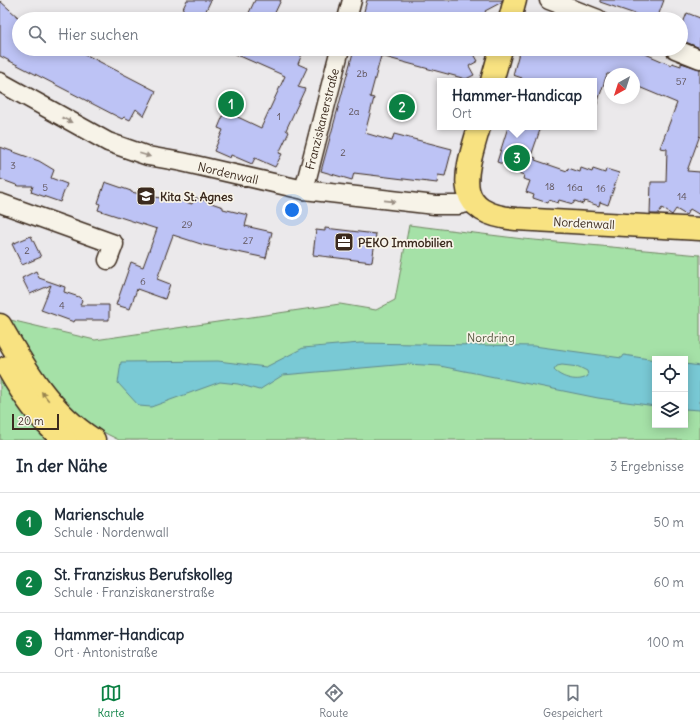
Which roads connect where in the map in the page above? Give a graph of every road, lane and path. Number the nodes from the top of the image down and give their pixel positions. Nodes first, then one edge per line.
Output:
1 (352, 0) edge
2 (515, 0) edge
3 (549, 0) edge
4 (349, 12) edge
5 (512, 12) edge
6 (580, 12) edge
7 (688, 54) edge
8 (338, 56) edge
9 (499, 56) edge
10 (700, 58) edge
11 (493, 78) edge
12 (0, 82) edge
13 (478, 130) edge
14 (304, 190) junction
15 (471, 197) junction
16 (0, 203) edge
17 (700, 229) edge
18 (108, 260) dead end
19 (0, 325) edge
20 (7, 351) edge
21 (65, 440) edge
22 (94, 440) edge

1 - 4 street
2 - 5 main road
3 - 6 street
7 - 10 street
8 - 14 street, Franziskanerstraße
9 - 11 main road
12 -> 14 street, Nordenwall
13 - 15 main road
14 -> 15 street, Nordenwall
15 - 17 main road, Nordenwall
16 - 18 street
19 - 20 main road
20 - 21 main road
22 -> 20 main road

